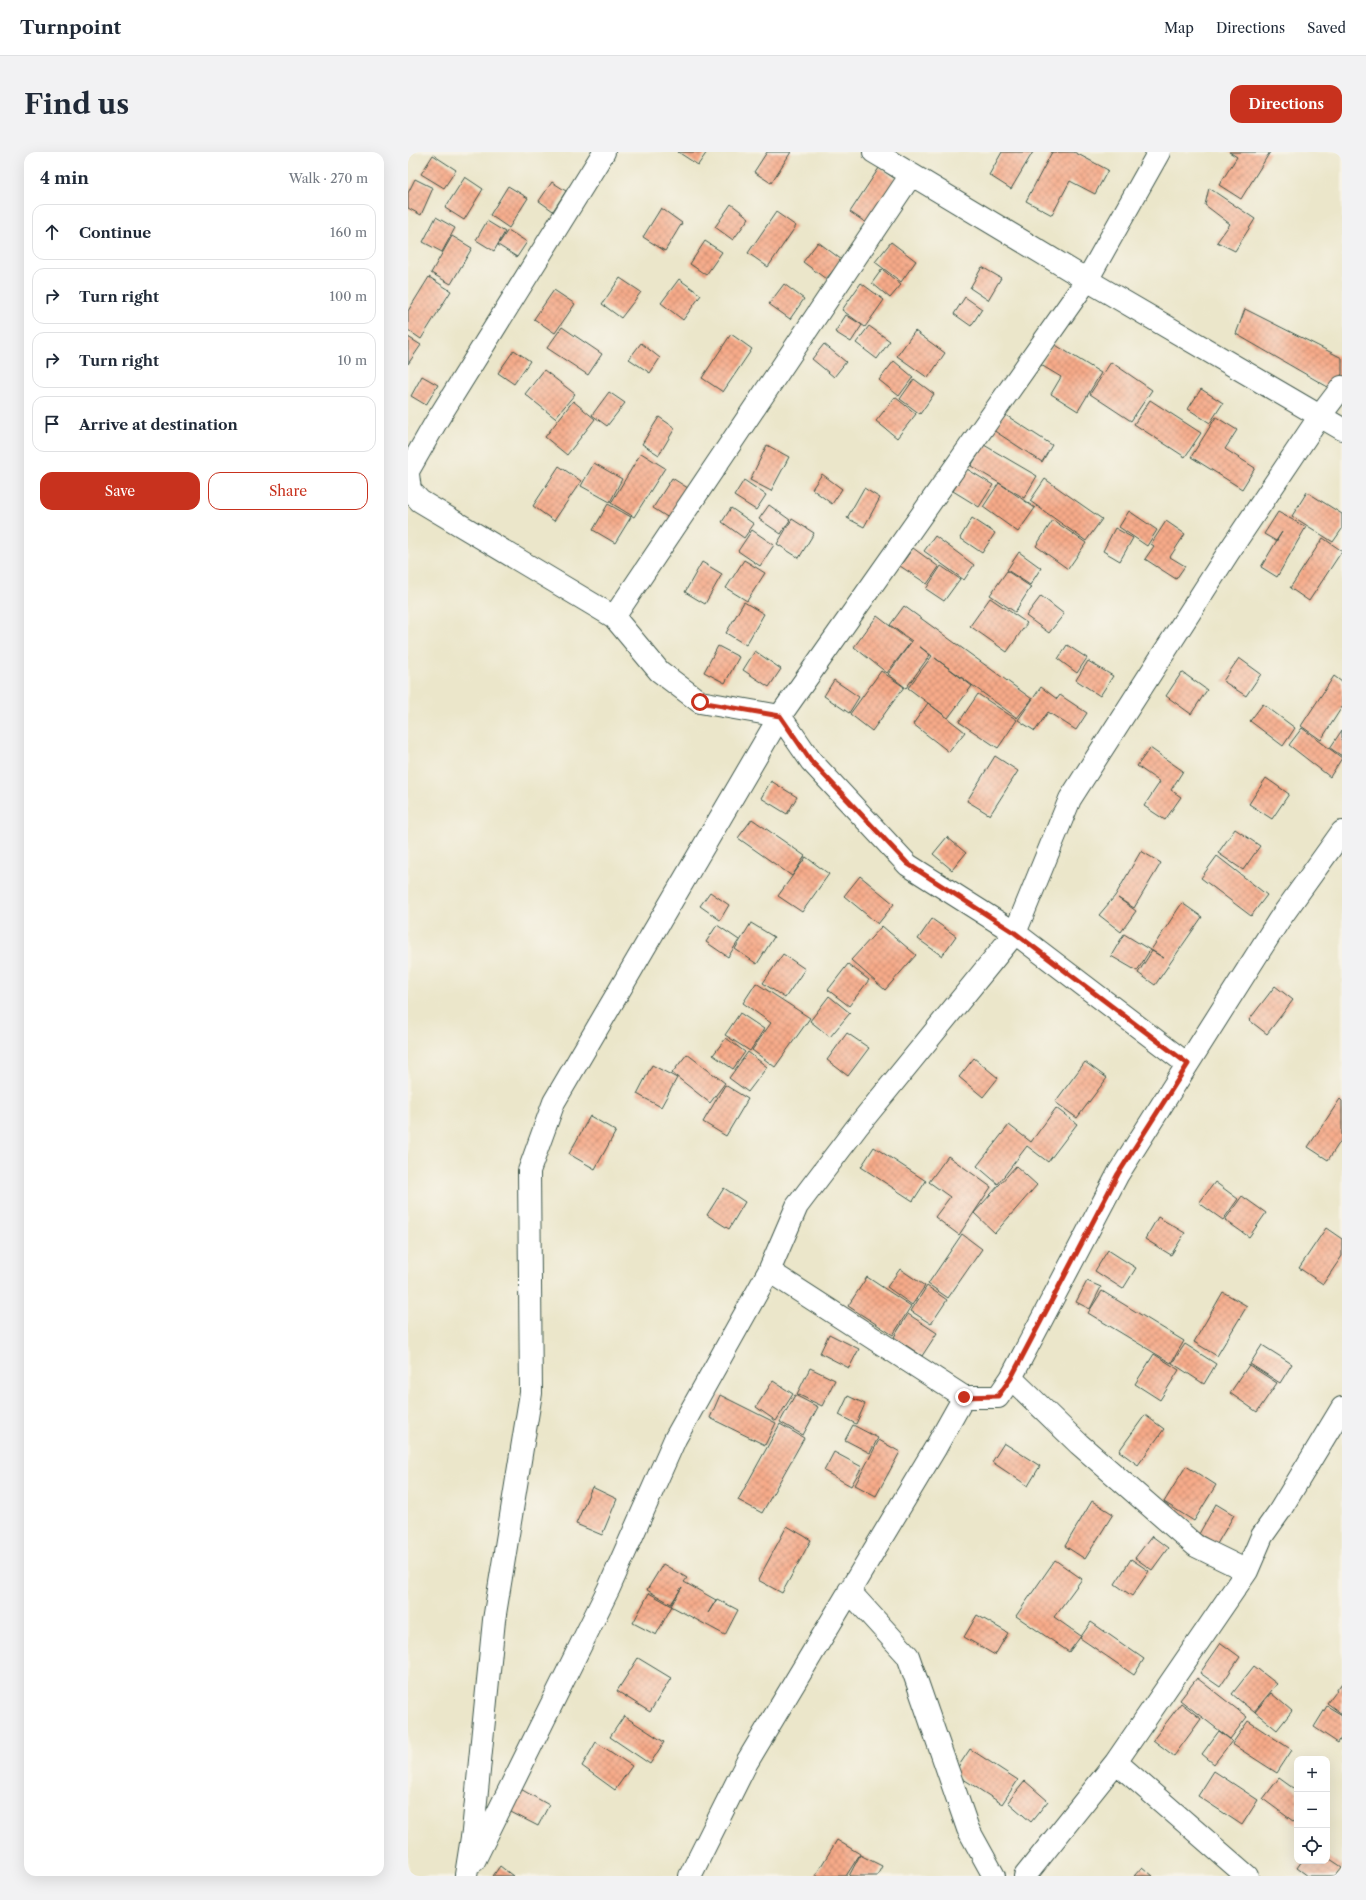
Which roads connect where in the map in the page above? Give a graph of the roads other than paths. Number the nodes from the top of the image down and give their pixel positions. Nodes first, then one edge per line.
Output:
1 (604, 152) edge
2 (874, 152) edge
3 (1159, 152) edge
4 (911, 175) junction
5 (1087, 280) junction
6 (1342, 387) edge
7 (1320, 416) junction
8 (1342, 429) edge
9 (408, 471) edge
10 (408, 474) edge
11 (614, 617) junction
12 (780, 716) junction
13 (1342, 832) edge
14 (1015, 933) junction
15 (1188, 1064) junction
16 (769, 1271) junction
17 (1011, 1378) junction
18 (964, 1397) junction
19 (1342, 1408) edge
20 (1247, 1571) junction
21 (849, 1591) junction
22 (1116, 1762) junction
23 (465, 1876) edge
24 (690, 1876) edge
25 (994, 1876) edge
26 (1025, 1876) edge
27 (1247, 1876) edge

1 - 9 street
2 - 4 street
3 - 5 street
4 - 5 street
4 - 11 street
5 - 7 street
5 - 12 street
6 - 7 street
7 - 8 street
7 - 14 street
10 - 11 street
11 - 12 street
12 - 14 street
12 - 23 street
13 - 15 street
14 - 15 street
14 - 16 street
15 - 17 street
16 - 18 street
16 - 23 street
17 - 18 street
17 - 20 street
18 - 21 street
19 - 20 street
20 - 22 street
21 - 24 street
21 - 25 street
22 - 26 street
22 - 27 street

